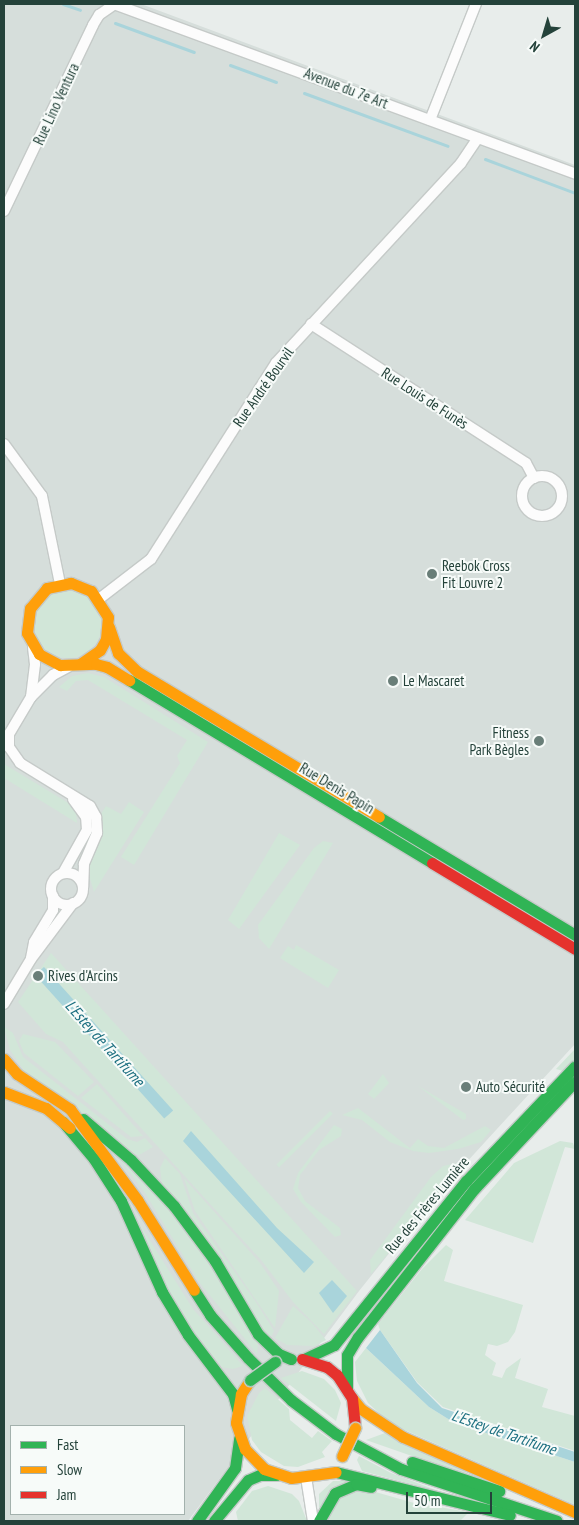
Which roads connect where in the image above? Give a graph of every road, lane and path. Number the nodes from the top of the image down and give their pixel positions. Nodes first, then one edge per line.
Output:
1 (115, 4) edge
2 (476, 4) edge
3 (430, 120) junction
4 (478, 138) junction
5 (575, 174) edge
6 (4, 211) edge
7 (311, 324) junction
8 (4, 444) edge
9 (534, 478) dead end
10 (60, 584) junction
11 (99, 599) junction
12 (108, 627) junction
13 (32, 645) junction
14 (76, 664) junction
15 (30, 697) junction
16 (68, 792) junction
17 (64, 873) junction
18 (83, 886) junction
19 (53, 896) junction
20 (73, 903) junction
21 (575, 935) edge
22 (575, 949) edge
23 (31, 959) junction
24 (4, 1004) edge
25 (4, 1058) edge
26 (575, 1066) edge
27 (4, 1072) edge
28 (575, 1081) edge
29 (4, 1092) edge
30 (70, 1109) junction
31 (63, 1122) junction
32 (101, 1153) junction
33 (291, 1359) junction
34 (304, 1359) junction
35 (349, 1393) junction
36 (237, 1409) junction
37 (239, 1436) junction
38 (383, 1458) junction
39 (318, 1474) junction
40 (277, 1475) junction
41 (306, 1477) junction
42 (446, 1498) junction
43 (575, 1512) edge
44 (575, 1517) edge
45 (217, 1520) edge
46 (196, 1521) edge
47 (313, 1521) edge
48 (319, 1521) edge
49 (531, 1521) edge
50 (557, 1521) edge

1 - 3 street, Avenue du 7e Art
1 - 6 street, Rue Lino Ventura
2 - 3 street
3 - 4 street, Avenue du 7e Art
4 - 5 street, Avenue du 7e Art
4 - 7 street, Rue André Bourvil
7 - 9 street, Rue Louis de Funès
7 - 11 street, Rue André Bourvil
8 - 10 street
10 - 11 street
10 - 13 street
11 - 12 street
12 - 14 street
12 - 21 street, Rue Denis Papin
13 - 14 street
13 - 15 street
14 - 15 street
14 - 22 street, Rue Denis Papin
15 - 16 street
16 - 17 street
16 - 18 street
17 - 18 street
17 - 19 street
18 - 20 street
19 - 20 street
19 - 23 street
20 - 23 street
23 - 24 street
25 - 27 street
25 - 30 street
26 - 34 street, Rue des Frères Lumière
28 - 35 street, Rue des Frères Lumière
29 - 31 street
30 - 32 street
30 - 33 street
31 - 32 street
31 - 36 street
32 - 38 street
33 - 34 street
33 - 36 street, bridge
34 - 35 street
35 - 39 street, bridge
35 - 43 street
36 - 37 street
37 - 40 street
37 - 46 street
38 - 44 street
38 - 50 street
39 - 41 street
39 - 42 street
40 - 41 street
40 - 45 street
41 - 47 street
42 - 48 street
42 - 49 street

